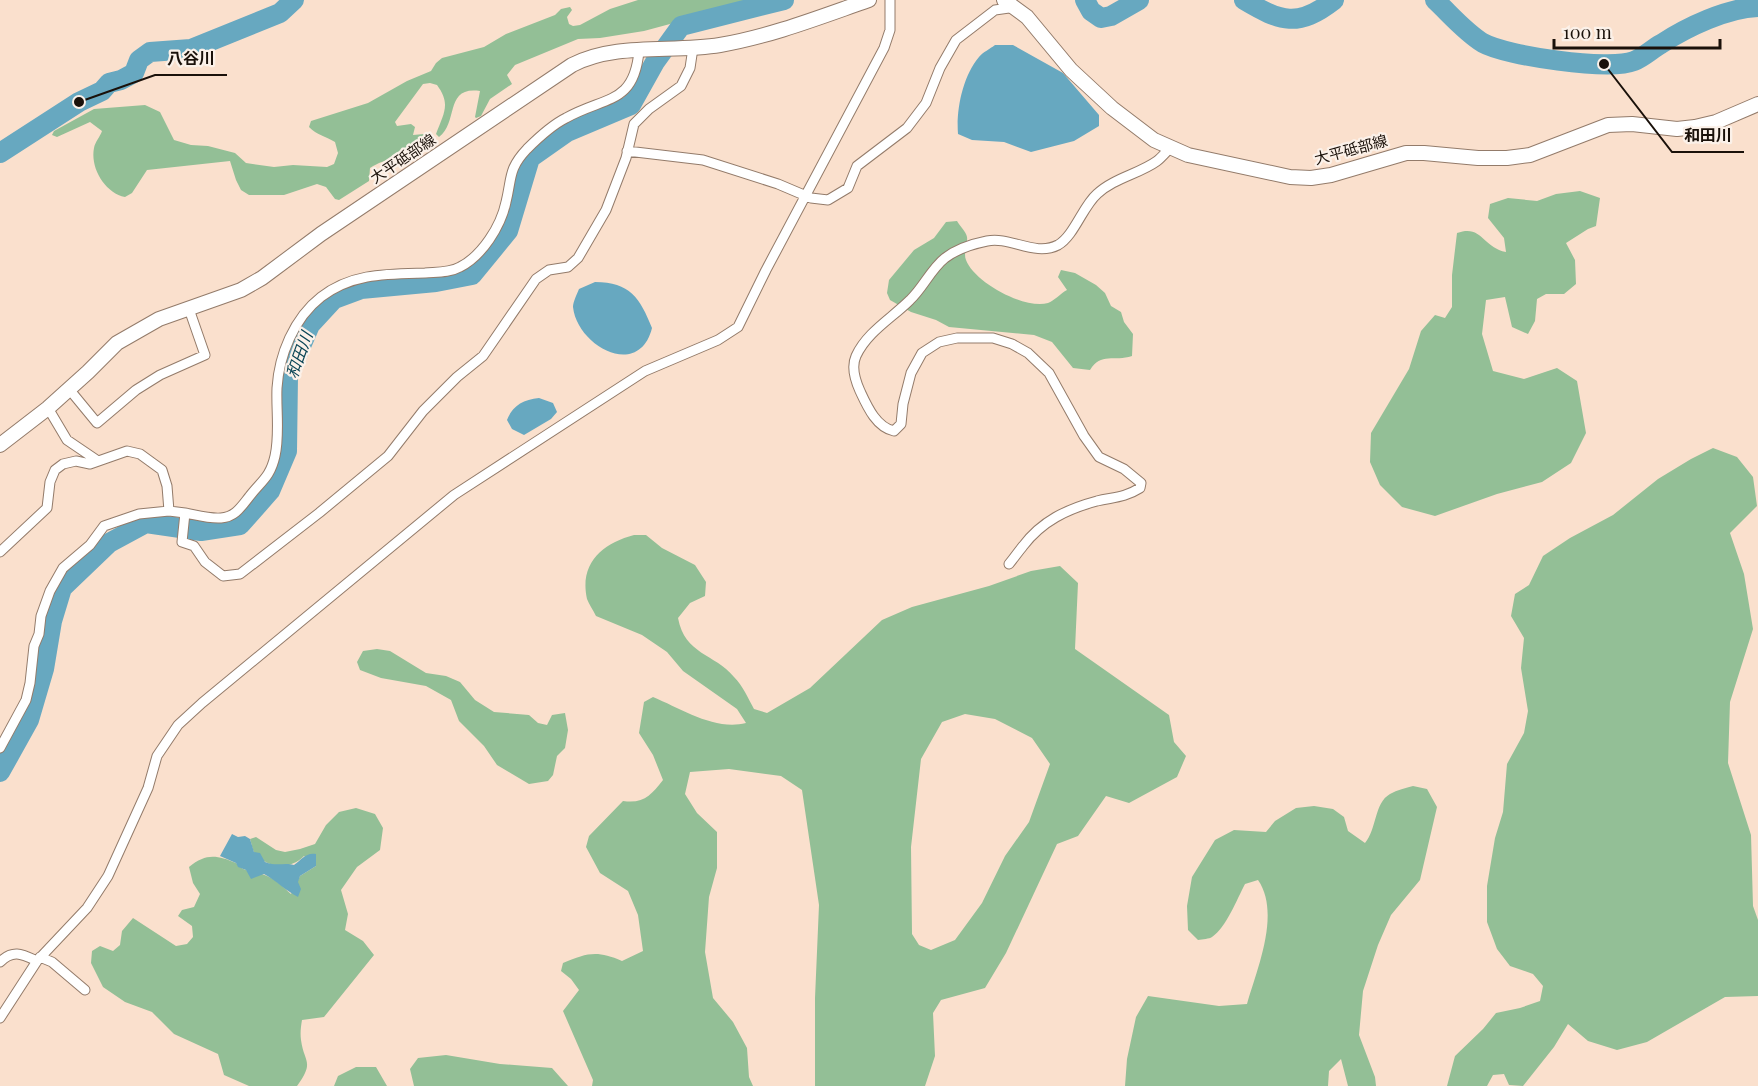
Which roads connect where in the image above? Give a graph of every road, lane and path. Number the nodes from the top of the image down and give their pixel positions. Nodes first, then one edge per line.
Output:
1 (869, 0) edge
2 (890, 0) edge
3 (1010, 3) edge
4 (693, 48) junction
5 (639, 51) junction
6 (1758, 104) edge
7 (1170, 148) junction
8 (627, 151) junction
9 (806, 196) junction
10 (189, 309) junction
11 (69, 389) junction
12 (48, 408) junction
13 (0, 445) edge
14 (98, 461) junction
15 (169, 512) junction
16 (185, 513) junction
17 (0, 552) edge
18 (1009, 564) dead end
19 (0, 748) edge
20 (39, 959) junction
21 (0, 962) edge
22 (85, 990) dead end
23 (0, 1018) edge

1 - 4 main road, 大平砥部線
2 - 9 street
3 - 7 main road, 大平砥部線
3 - 9 street
4 - 5 main road, 大平砥部線
4 - 8 street
5 - 10 main road, 大平砥部線
5 - 16 street
6 - 7 main road, 大平砥部線
7 - 18 street
8 - 9 street
8 - 16 street
9 - 20 street
10 - 11 main road, 大平砥部線
10 - 11 street
11 - 12 main road, 大平砥部線
12 - 13 main road, 大平砥部線
12 - 14 street
14 - 15 street
14 - 17 street
15 - 16 street
15 - 19 street
20 - 21 street
20 - 22 street
20 - 23 street

